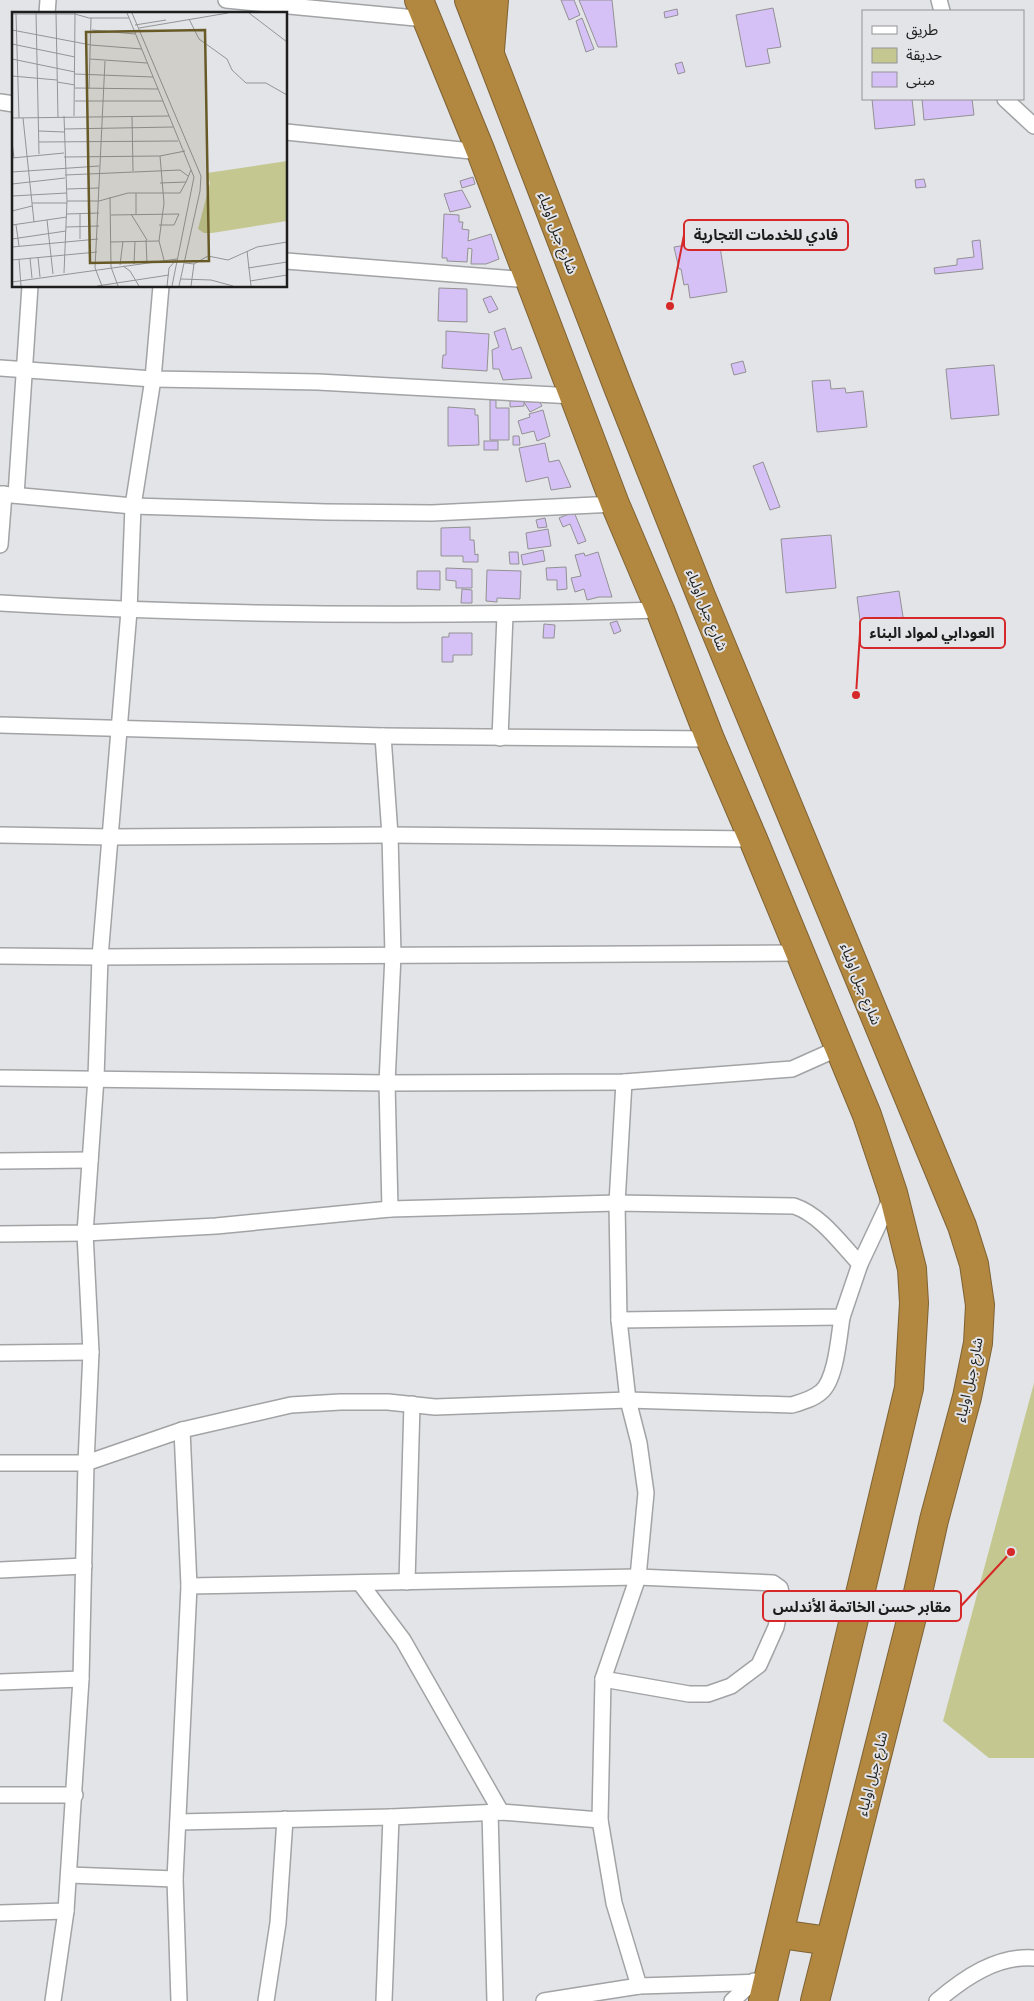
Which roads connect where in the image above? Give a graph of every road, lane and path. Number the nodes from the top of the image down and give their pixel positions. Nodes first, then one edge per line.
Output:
1 (226, 0) edge
2 (468, 0) edge
3 (494, 0) edge
4 (422, 10) edge
5 (489, 56) junction
6 (1006, 100) edge
7 (1034, 126) edge
8 (288, 132) edge
9 (481, 152) junction
10 (288, 261) edge
11 (530, 280) junction
12 (30, 288) edge
13 (161, 288) edge
14 (0, 368) edge
15 (23, 371) junction
16 (153, 380) junction
17 (574, 396) junction
18 (7, 495) edge
19 (615, 504) junction
20 (133, 506) junction
21 (0, 545) edge
22 (0, 603) edge
23 (660, 610) junction
24 (129, 611) junction
25 (504, 615) junction
26 (0, 725) edge
27 (120, 728) junction
28 (383, 736) junction
29 (500, 738) junction
30 (710, 739) junction
31 (390, 834) junction
32 (0, 835) edge
33 (111, 837) junction
34 (753, 839) junction
35 (798, 952) junction
36 (0, 956) edge
37 (393, 956) junction
38 (100, 958) junction
39 (839, 1048) junction
40 (0, 1078) edge
41 (96, 1078) junction
42 (624, 1082) junction
43 (387, 1083) junction
44 (90, 1160) junction
45 (0, 1161) edge
46 (893, 1193) junction
47 (617, 1203) junction
48 (390, 1209) junction
49 (85, 1232) junction
50 (0, 1234) edge
51 (860, 1264) junction
52 (842, 1316) junction
53 (619, 1320) junction
54 (90, 1352) junction
55 (0, 1353) edge
56 (628, 1400) junction
57 (412, 1404) junction
58 (182, 1430) junction
59 (0, 1463) edge
60 (86, 1463) junction
61 (84, 1566) junction
62 (0, 1570) edge
63 (638, 1577) junction
64 (406, 1582) junction
65 (360, 1583) junction
66 (189, 1586) junction
67 (81, 1679) junction
68 (604, 1679) junction
69 (0, 1682) edge
70 (0, 1795) edge
71 (75, 1795) junction
72 (496, 1812) junction
73 (391, 1817) junction
74 (285, 1819) junction
75 (600, 1820) junction
76 (178, 1822) junction
77 (69, 1875) junction
78 (175, 1879) junction
79 (66, 1911) junction
80 (0, 1913) edge
81 (780, 1934) junction
82 (829, 1941) junction
83 (1034, 1958) edge
84 (639, 1986) junction
85 (762, 1988) edge
86 (53, 2001) edge
87 (179, 2001) edge
88 (266, 2001) edge
89 (384, 2001) edge
90 (495, 2001) edge
91 (544, 2001) edge
92 (732, 2001) edge
93 (815, 2001) edge
94 (938, 2001) edge

1 - 4 street
2 - 5 highway, شارع جبل اولياء
3 - 5 highway
4 - 9 highway
5 - 82 highway, شارع جبل اولياء
6 - 7 street
8 - 9 street
9 - 11 highway
10 - 11 street
11 - 17 highway
12 - 15 street
13 - 16 street
14 - 15 street
15 - 16 street
15 - 18 street
16 - 17 street
16 - 20 street
17 - 19 highway
18 - 20 street
18 - 21 street
19 - 20 street
19 - 23 highway
20 - 24 street
22 - 24 street
23 - 25 street
23 - 30 highway
24 - 25 street
24 - 27 street
25 - 29 street
26 - 27 street
27 - 28 street
27 - 33 street
28 - 29 street
28 - 31 street
29 - 30 street
30 - 34 highway
31 - 33 street
31 - 34 street
31 - 37 street
32 - 33 street
33 - 38 street
34 - 35 highway
35 - 37 street
35 - 39 highway
36 - 38 street
37 - 38 street
37 - 43 street
38 - 41 street
39 - 42 street
39 - 46 highway
40 - 41 street
41 - 43 street
41 - 44 street
42 - 43 street
42 - 47 street
43 - 48 street
44 - 45 street
44 - 49 street
46 - 51 street
46 - 81 highway
47 - 48 street
47 - 51 street
47 - 53 street
48 - 49 street
49 - 50 street
49 - 54 street
51 - 52 street
52 - 53 street
52 - 56 street
53 - 56 street
54 - 55 street
54 - 60 street
56 - 57 street
56 - 63 street
57 - 58 street
57 - 64 street
58 - 60 street
58 - 66 street
59 - 60 street
60 - 61 street
61 - 62 street
61 - 67 street
63 - 64 street
63 - 68 street
63 - 68 street
64 - 65 street
65 - 66 street
65 - 72 street
66 - 76 street
67 - 69 street
67 - 71 street
68 - 75 street
70 - 71 street
71 - 77 street
72 - 73 street
72 - 75 street
72 - 90 street
73 - 74 street
73 - 89 street
74 - 76 street
74 - 88 street
75 - 84 street
76 - 78 street
77 - 78 street
77 - 79 street
78 - 87 street
79 - 80 street
79 - 86 street
81 - 82 highway
81 - 85 highway
82 - 93 highway, شارع جبل اولياء
83 - 94 street
84 - 85 street
84 - 91 street
85 - 92 street

